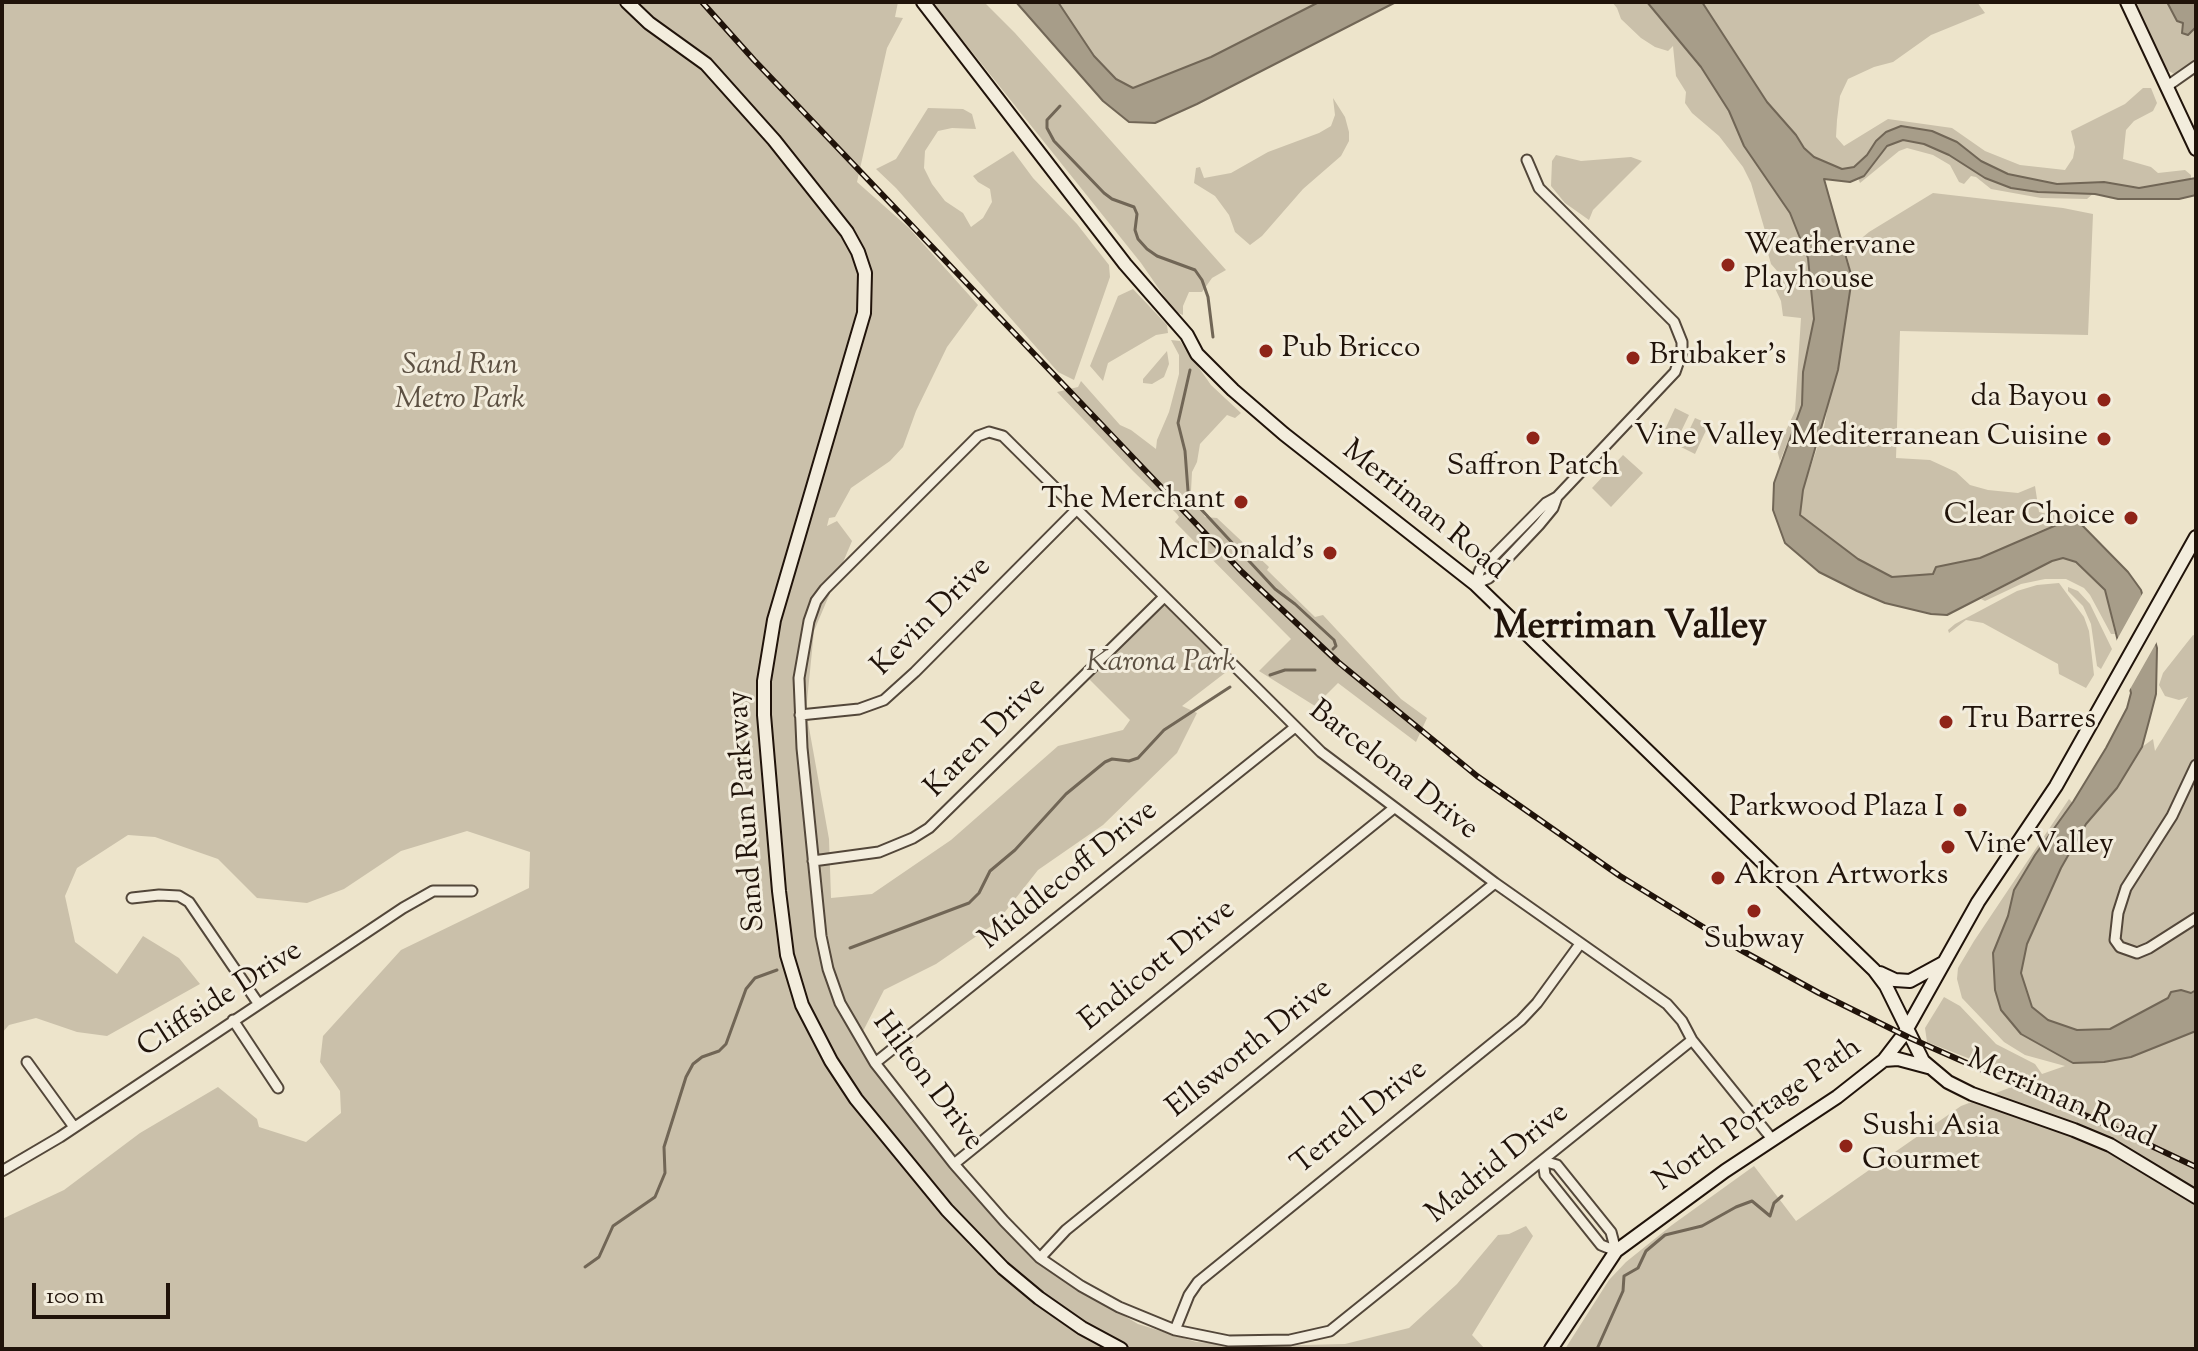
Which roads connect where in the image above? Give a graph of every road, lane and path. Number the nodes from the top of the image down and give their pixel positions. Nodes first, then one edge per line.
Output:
1 (627, 2) edge
2 (923, 2) edge
3 (2127, 2) edge
4 (2196, 66) edge
5 (2166, 87) junction
6 (2196, 149) edge
7 (1527, 160) dead end
8 (989, 432) joint
9 (1077, 509) junction
10 (1539, 516) junction
11 (2196, 537) edge
12 (1510, 539) junction
13 (1518, 546) junction
14 (1475, 584) junction
15 (1164, 597) junction
16 (800, 715) junction
17 (1294, 728) junction
18 (2196, 765) edge
19 (1394, 808) junction
20 (813, 861) junction
21 (1495, 883) junction
22 (472, 891) dead end
23 (132, 898) dead end
24 (2196, 918) edge
25 (1580, 944) junction
26 (1945, 961) junction
27 (1874, 970) junction
28 (258, 1003) junction
29 (233, 1020) junction
30 (1907, 1030) junction
31 (1692, 1040) junction
32 (1884, 1060) junction
33 (27, 1062) dead end
34 (875, 1063) junction
35 (1930, 1067) junction
36 (278, 1088) dead end
37 (74, 1127) junction
38 (1772, 1139) junction
39 (1543, 1161) junction
40 (954, 1164) junction
41 (2, 1171) edge
42 (2196, 1197) edge
43 (1616, 1251) junction
44 (1040, 1258) junction
45 (1336, 1328) joint
46 (1175, 1330) junction
47 (1121, 1349) edge
48 (1551, 1349) edge

1 - 47 main road, Sand Run Parkway
2 - 14 main road, Merriman Road
3 - 5 main road
4 - 5 street
5 - 6 main road
7 - 10 street
8 - 9 street, Barcelona Drive
8 - 16 street, Hilton Drive
9 - 15 street, Barcelona Drive
9 - 16 street, Kevin Drive
10 - 12 street
10 - 13 street
11 - 26 main road, North Portage Path
12 - 13 street
12 - 14 street
13 - 14 street
14 - 27 main road, Merriman Road
15 - 17 street, Barcelona Drive
15 - 20 street, Karen Drive
16 - 20 street, Hilton Drive
17 - 19 street, Barcelona Drive
17 - 34 street, Middlecoff Drive
18 - 24 street
19 - 21 street, Barcelona Drive
19 - 40 street, Endicott Drive
20 - 34 street, Hilton Drive
21 - 25 street, Barcelona Drive
21 - 44 street, Ellsworth Drive
22 - 28 street, Cliffside Drive
23 - 28 street
25 - 31 street, Barcelona Drive
25 - 46 street, Terrell Drive
26 - 27 main road
26 - 30 main road, North Portage Path
27 - 30 main road, Merriman Road
28 - 29 street, Cliffside Drive
29 - 36 street
29 - 37 street, Cliffside Drive
30 - 32 main road, North Portage Path
30 - 35 main road, Merriman Road
31 - 38 street, Barcelona Drive
31 - 39 street, Madrid Drive
32 - 35 main road
32 - 38 main road, North Portage Path
33 - 37 street
34 - 40 street, Hilton Drive
35 - 42 main road, Merriman Road
37 - 41 street, Cliffside Drive
38 - 43 main road, North Portage Path
39 - 43 street
39 - 43 street
39 - 45 street, Madrid Drive
40 - 44 street, Hilton Drive
43 - 48 main road, North Portage Path
44 - 46 street, Hilton Drive
45 - 46 street, Hilton Drive

